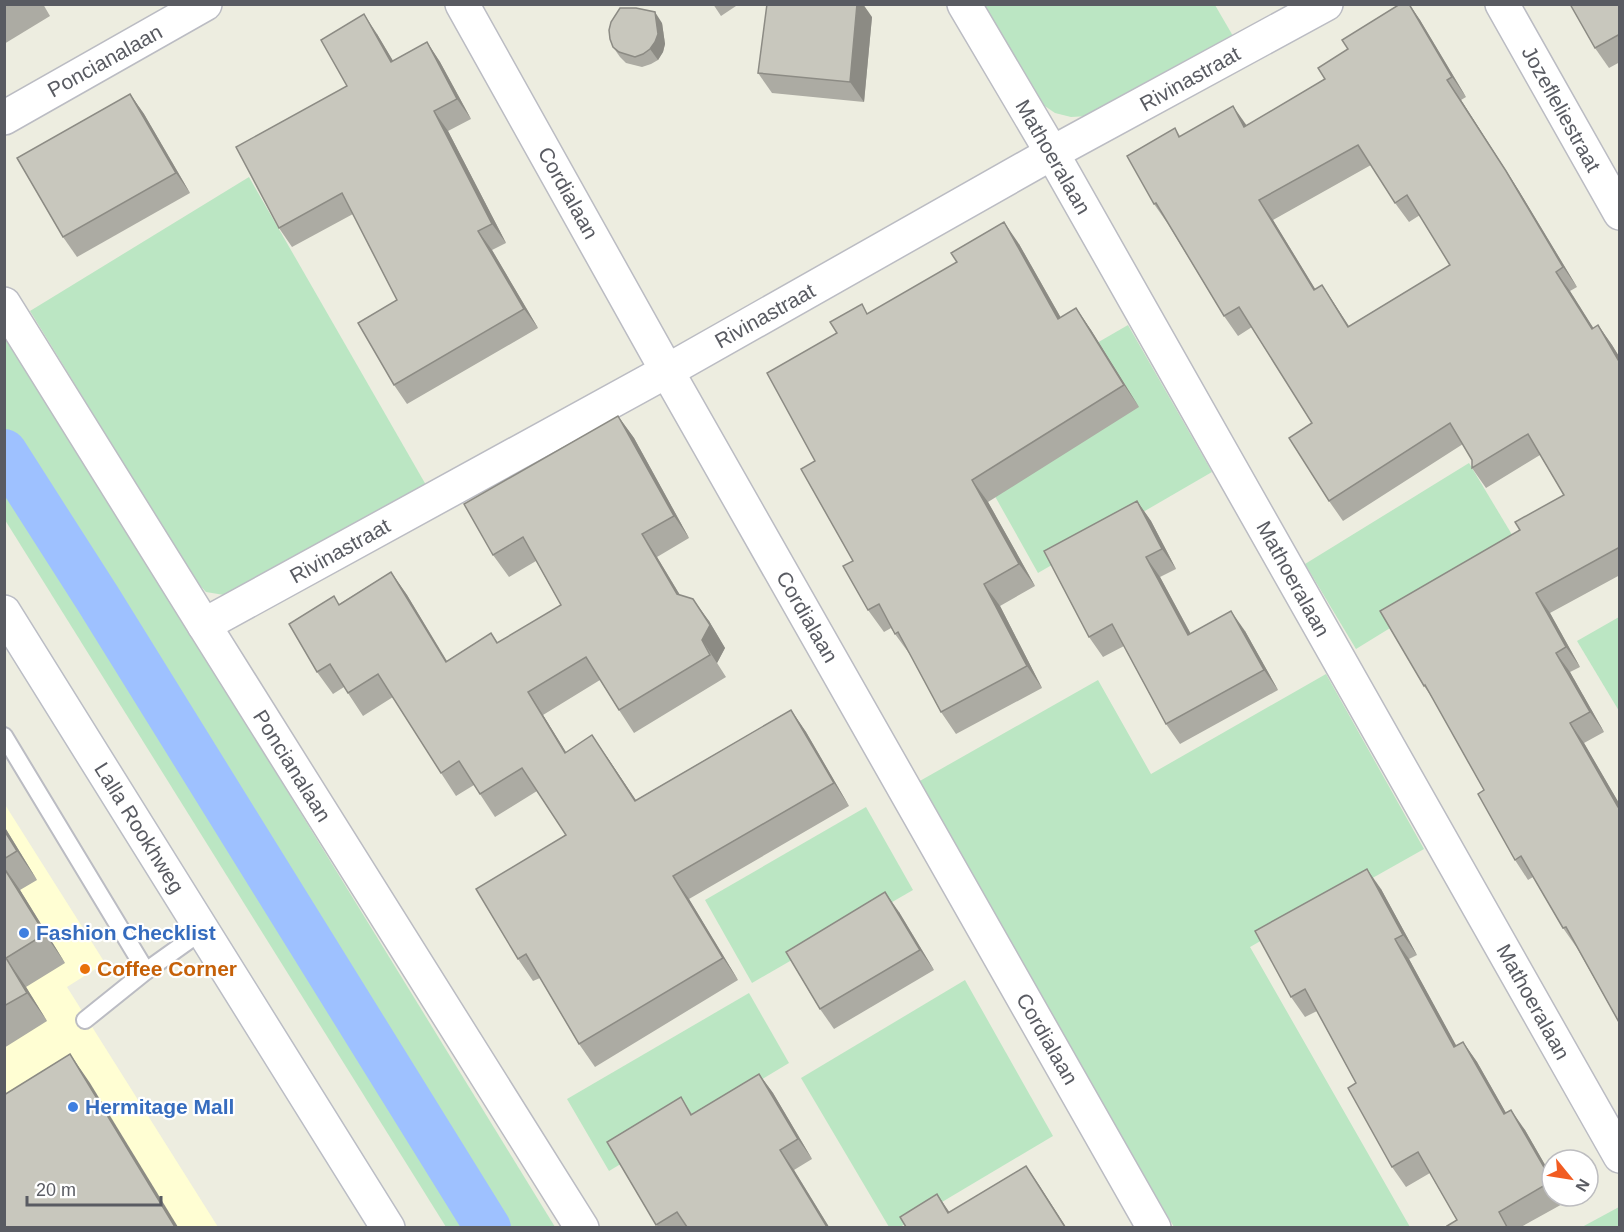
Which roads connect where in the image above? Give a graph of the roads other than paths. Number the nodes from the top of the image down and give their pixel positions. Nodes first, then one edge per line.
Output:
1 (205, 4) edge
2 (462, 4) edge
3 (964, 4) edge
4 (1326, 4) edge
5 (1502, 4) edge
6 (4, 118) edge
7 (1052, 153) junction
8 (1620, 213) edge
9 (4, 304) edge
10 (667, 371) junction
11 (4, 612) edge
12 (204, 625) junction
13 (4, 736) edge
14 (202, 931) junction
15 (146, 971) junction
16 (85, 1020) dead end
17 (1620, 1156) edge
18 (388, 1227) edge
19 (582, 1227) edge
20 (1154, 1227) edge

1 - 6 street, Poncianalaan
2 - 10 street, Cordialaan
3 - 7 street, Mathoeralaan
4 - 7 street, Rivinastraat
5 - 8 street, Jozefleliestraat
7 - 10 street, Rivinastraat
7 - 17 street, Mathoeralaan
9 - 12 street, Poncianalaan
10 - 12 street, Rivinastraat
10 - 20 street, Cordialaan
11 - 14 street, Lalla Rookhweg
12 - 19 street, Poncianalaan
13 - 15 lane
14 - 15 lane
14 - 18 street, Lalla Rookhweg
15 - 16 lane

